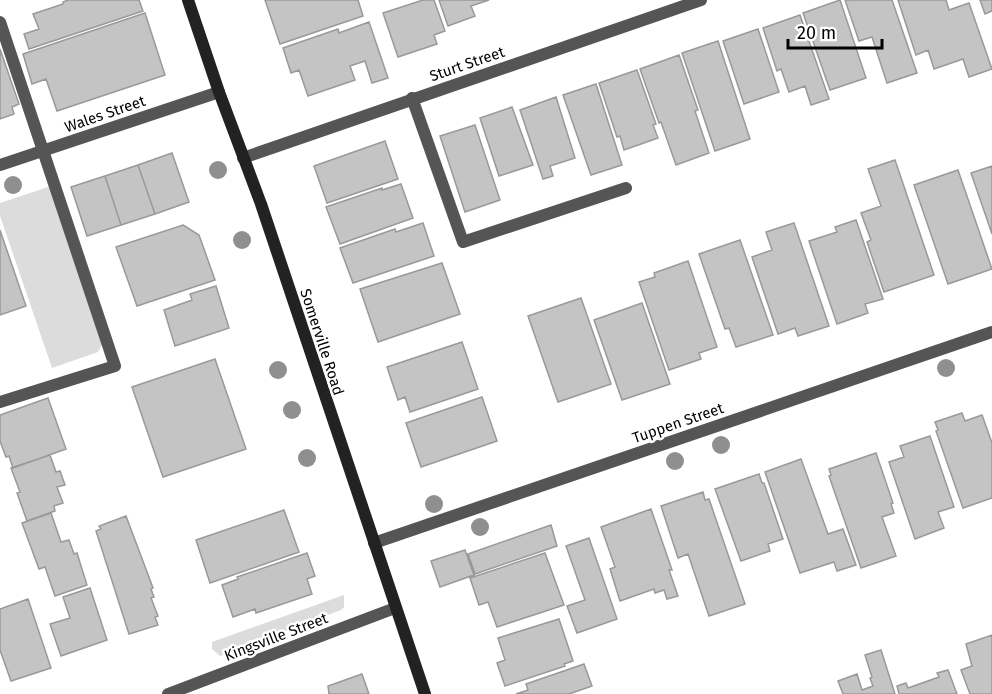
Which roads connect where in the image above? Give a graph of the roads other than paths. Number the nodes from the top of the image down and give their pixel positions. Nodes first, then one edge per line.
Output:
1 (188, 0) edge
2 (701, 0) edge
3 (0, 22) edge
4 (219, 92) junction
5 (412, 98) junction
6 (44, 151) junction
7 (243, 158) junction
8 (0, 165) edge
9 (626, 188) dead end
10 (992, 332) edge
11 (0, 402) edge
12 (374, 543) junction
13 (395, 608) junction
14 (168, 694) edge
15 (425, 694) edge

1 - 4 main road, Somerville Road
2 - 5 street, Sturt Street
3 - 6 street
4 - 6 street, Wales Street
4 - 7 main road, Somerville Road
5 - 7 street, Sturt Street
5 - 9 street
6 - 8 street, Wales Street
6 - 11 street
7 - 12 main road, Somerville Road
10 - 12 street, Tuppen Street
12 - 13 main road, Somerville Road
13 - 14 street, Kingsville Street
13 - 15 main road, Somerville Road

